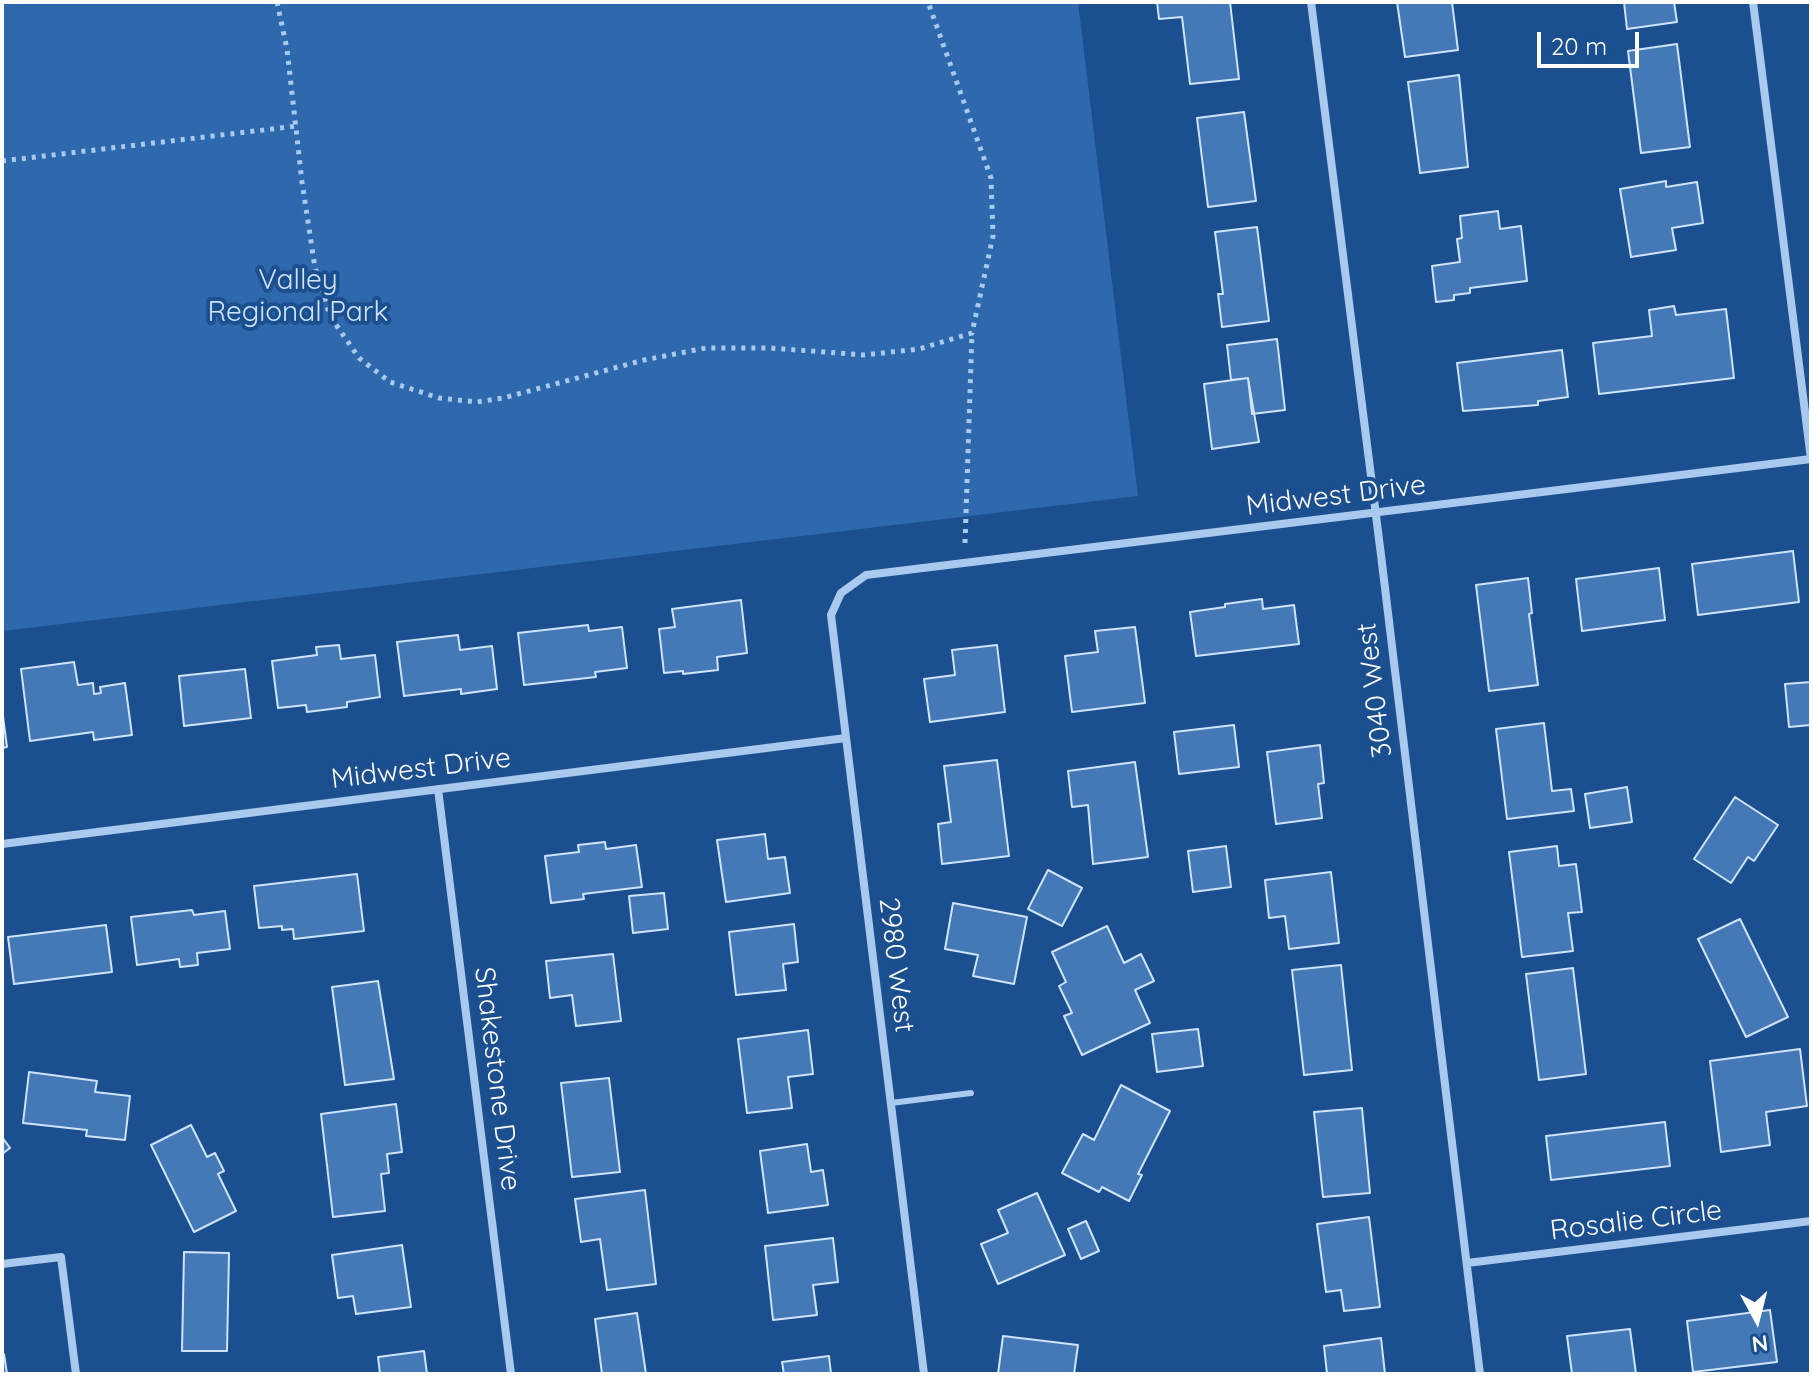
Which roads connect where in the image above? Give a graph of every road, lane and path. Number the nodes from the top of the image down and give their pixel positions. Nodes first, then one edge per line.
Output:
1 (277, 2) edge
2 (928, 2) edge
3 (1311, 2) edge
4 (1753, 2) edge
5 (297, 126) junction
6 (2, 161) edge
7 (972, 333) junction
8 (1811, 459) edge
9 (1376, 513) junction
10 (964, 563) junction
11 (866, 575) joint
12 (846, 738) junction
13 (438, 789) junction
14 (2, 844) edge
15 (971, 1093) dead end
16 (891, 1103) junction
17 (1811, 1221) edge
18 (1467, 1263) junction
19 (2, 1264) edge
20 (76, 1374) edge
21 (511, 1374) edge
22 (924, 1374) edge
23 (1480, 1374) edge

1 - 5 path
2 - 7 path
3 - 9 street, 3040 West
4 - 8 street
5 - 6 path
5 - 7 path
7 - 10 path
8 - 9 street, Midwest Drive
9 - 10 street, Midwest Drive
9 - 18 street, 3040 West
10 - 11 street, Midwest Drive
11 - 12 street, 2980 West
12 - 13 street, Midwest Drive
12 - 16 street, 2980 West
13 - 14 street, Midwest Drive
13 - 21 street, Shakestone Drive
15 - 16 lane
16 - 22 street, 2980 West
17 - 18 street, Rosalie Circle
18 - 23 street, 3040 West
19 - 20 street

